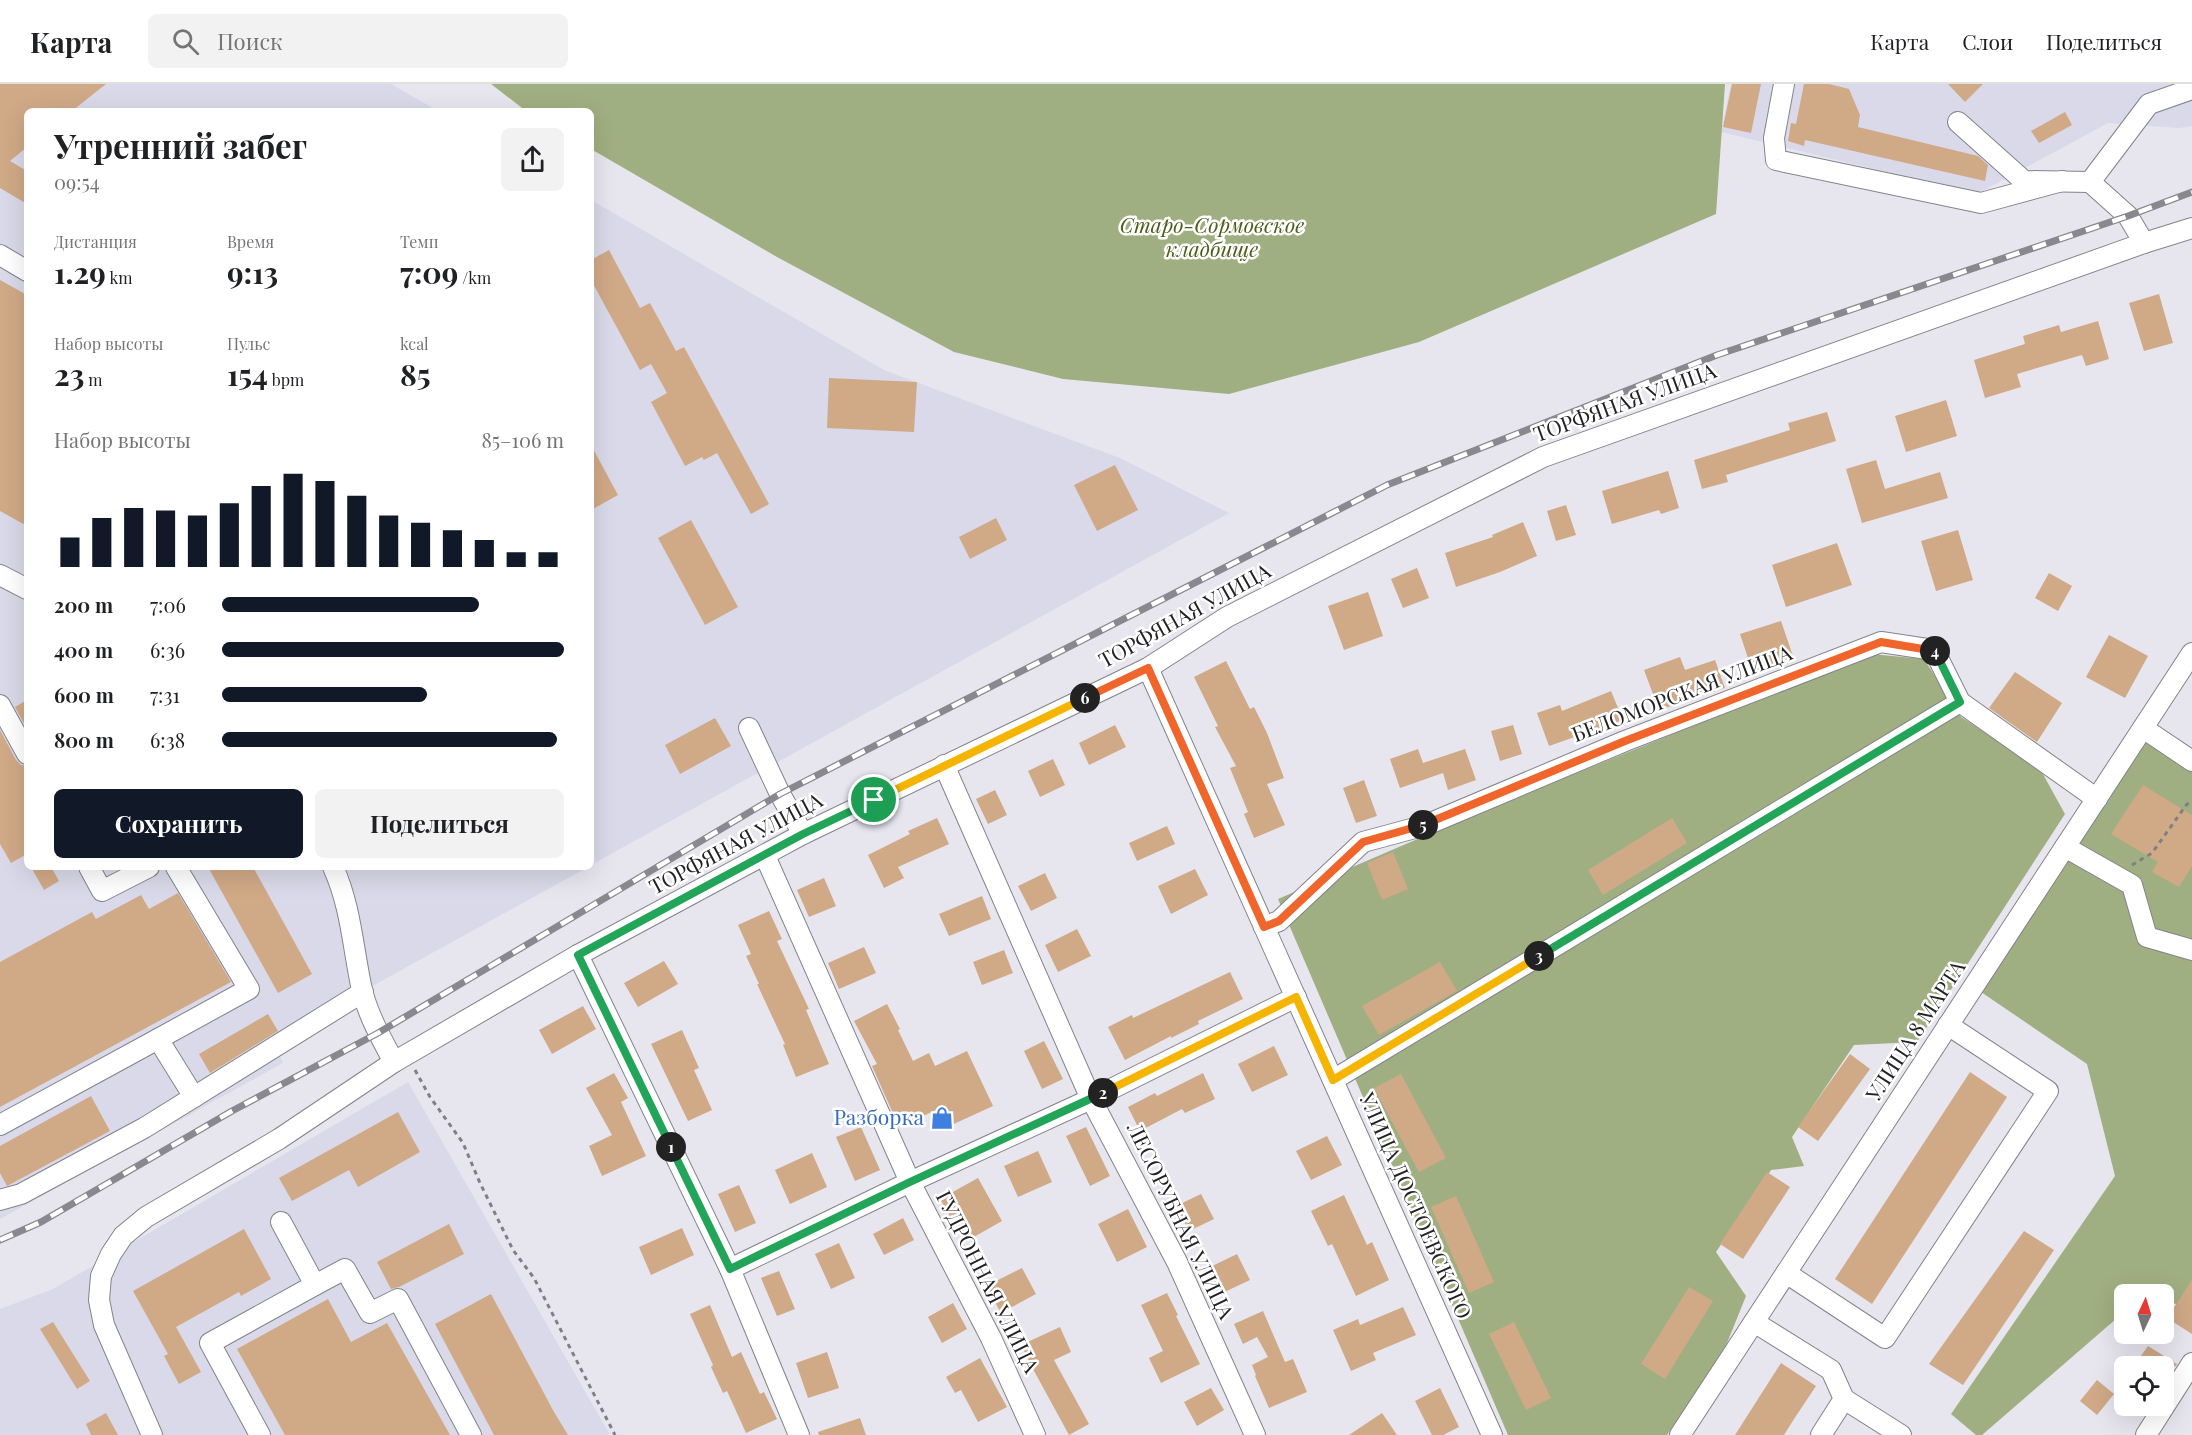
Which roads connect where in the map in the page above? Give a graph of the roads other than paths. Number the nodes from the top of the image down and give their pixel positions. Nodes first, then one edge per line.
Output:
1 (1784, 84) edge
2 (2169, 90) edge
3 (2192, 90) edge
4 (1958, 122) dead end
5 (2062, 181) junction
6 (2090, 182) junction
7 (2192, 228) edge
8 (2144, 243) junction
9 (0, 255) edge
10 (24, 269) edge
11 (0, 575) edge
12 (24, 587) edge
13 (2192, 653) edge
14 (1148, 668) junction
15 (1960, 702) junction
16 (0, 705) edge
17 (749, 728) dead end
18 (2143, 728) junction
19 (24, 749) edge
20 (2192, 761) edge
21 (944, 765) junction
22 (2097, 799) junction
23 (803, 834) junction
24 (2065, 847) junction
25 (765, 856) junction
26 (91, 870) edge
27 (143, 870) edge
28 (178, 870) edge
29 (334, 870) edge
30 (1264, 927) junction
31 (2192, 950) edge
32 (578, 955) junction
33 (363, 992) junction
34 (1296, 997) junction
35 (1948, 1025) junction
36 (158, 1039) junction
37 (400, 1059) junction
38 (1333, 1080) junction
39 (194, 1097) junction
40 (1091, 1099) junction
41 (0, 1125) edge
42 (910, 1182) junction
43 (0, 1200) edge
44 (281, 1221) dead end
45 (730, 1269) junction
46 (1786, 1273) junction
47 (315, 1285) junction
48 (1754, 1322) junction
49 (2192, 1363) edge
50 (1844, 1399) junction
51 (152, 1435) edge
52 (260, 1435) edge
53 (471, 1435) edge
54 (799, 1435) edge
55 (1035, 1435) edge
56 (1255, 1435) edge
57 (1492, 1435) edge
58 (1680, 1435) edge
59 (1821, 1435) edge
60 (1901, 1435) edge
61 (2146, 1435) edge

1 - 5 street
2 - 3 street
2 - 6 street
4 - 5 street
5 - 6 street
6 - 8 street
7 - 8 street, ТОРФЯНАЯ УЛИЦА
8 - 14 street, ТОРФЯНАЯ УЛИЦА
9 - 10 street
11 - 12 street
13 - 18 street, УЛИЦА 8 МАРТА
14 - 21 street, ТОРФЯНАЯ УЛИЦА
14 - 30 street, УЛИЦА ДОСТОЕВСКОГО
15 - 22 street, БЕЛОМОРСКАЯ УЛИЦА
15 - 30 street, БЕЛОМОРСКАЯ УЛИЦА
15 - 38 street
16 - 19 street
17 - 23 street
18 - 20 street
18 - 22 street, УЛИЦА 8 МАРТА
21 - 23 street, ТОРФЯНАЯ УЛИЦА
21 - 40 street, ЛЕСОРУБНАЯ УЛИЦА
22 - 24 street, УЛИЦА 8 МАРТА
23 - 25 street, ТОРФЯНАЯ УЛИЦА
24 - 31 street
24 - 35 street, УЛИЦА 8 МАРТА
25 - 32 street, ТОРФЯНАЯ УЛИЦА
25 - 42 street, ГУДРОННАЯ УЛИЦА
26 - 27 street
28 - 36 street
29 - 33 street
30 - 34 street, УЛИЦА ДОСТОЕВСКОГО
32 - 37 street, ТОРФЯНАЯ УЛИЦА
32 - 45 street
33 - 37 street
33 - 39 street
34 - 38 street, УЛИЦА ДОСТОЕВСКОГО
34 - 40 street
35 - 46 street, УЛИЦА 8 МАРТА
35 - 46 street
36 - 39 street
36 - 41 street
37 - 51 street, ТОРФЯНАЯ УЛИЦА
38 - 57 street, УЛИЦА ДОСТОЕВСКОГО
39 - 43 street
40 - 42 street
40 - 56 street, ЛЕСОРУБНАЯ УЛИЦА
42 - 45 street
42 - 55 street, ГУДРОННАЯ УЛИЦА
44 - 47 street
45 - 54 street
46 - 48 street, УЛИЦА 8 МАРТА
47 - 52 street
47 - 53 street
48 - 50 street
48 - 58 street, УЛИЦА 8 МАРТА
49 - 61 street
50 - 59 street
50 - 60 street

